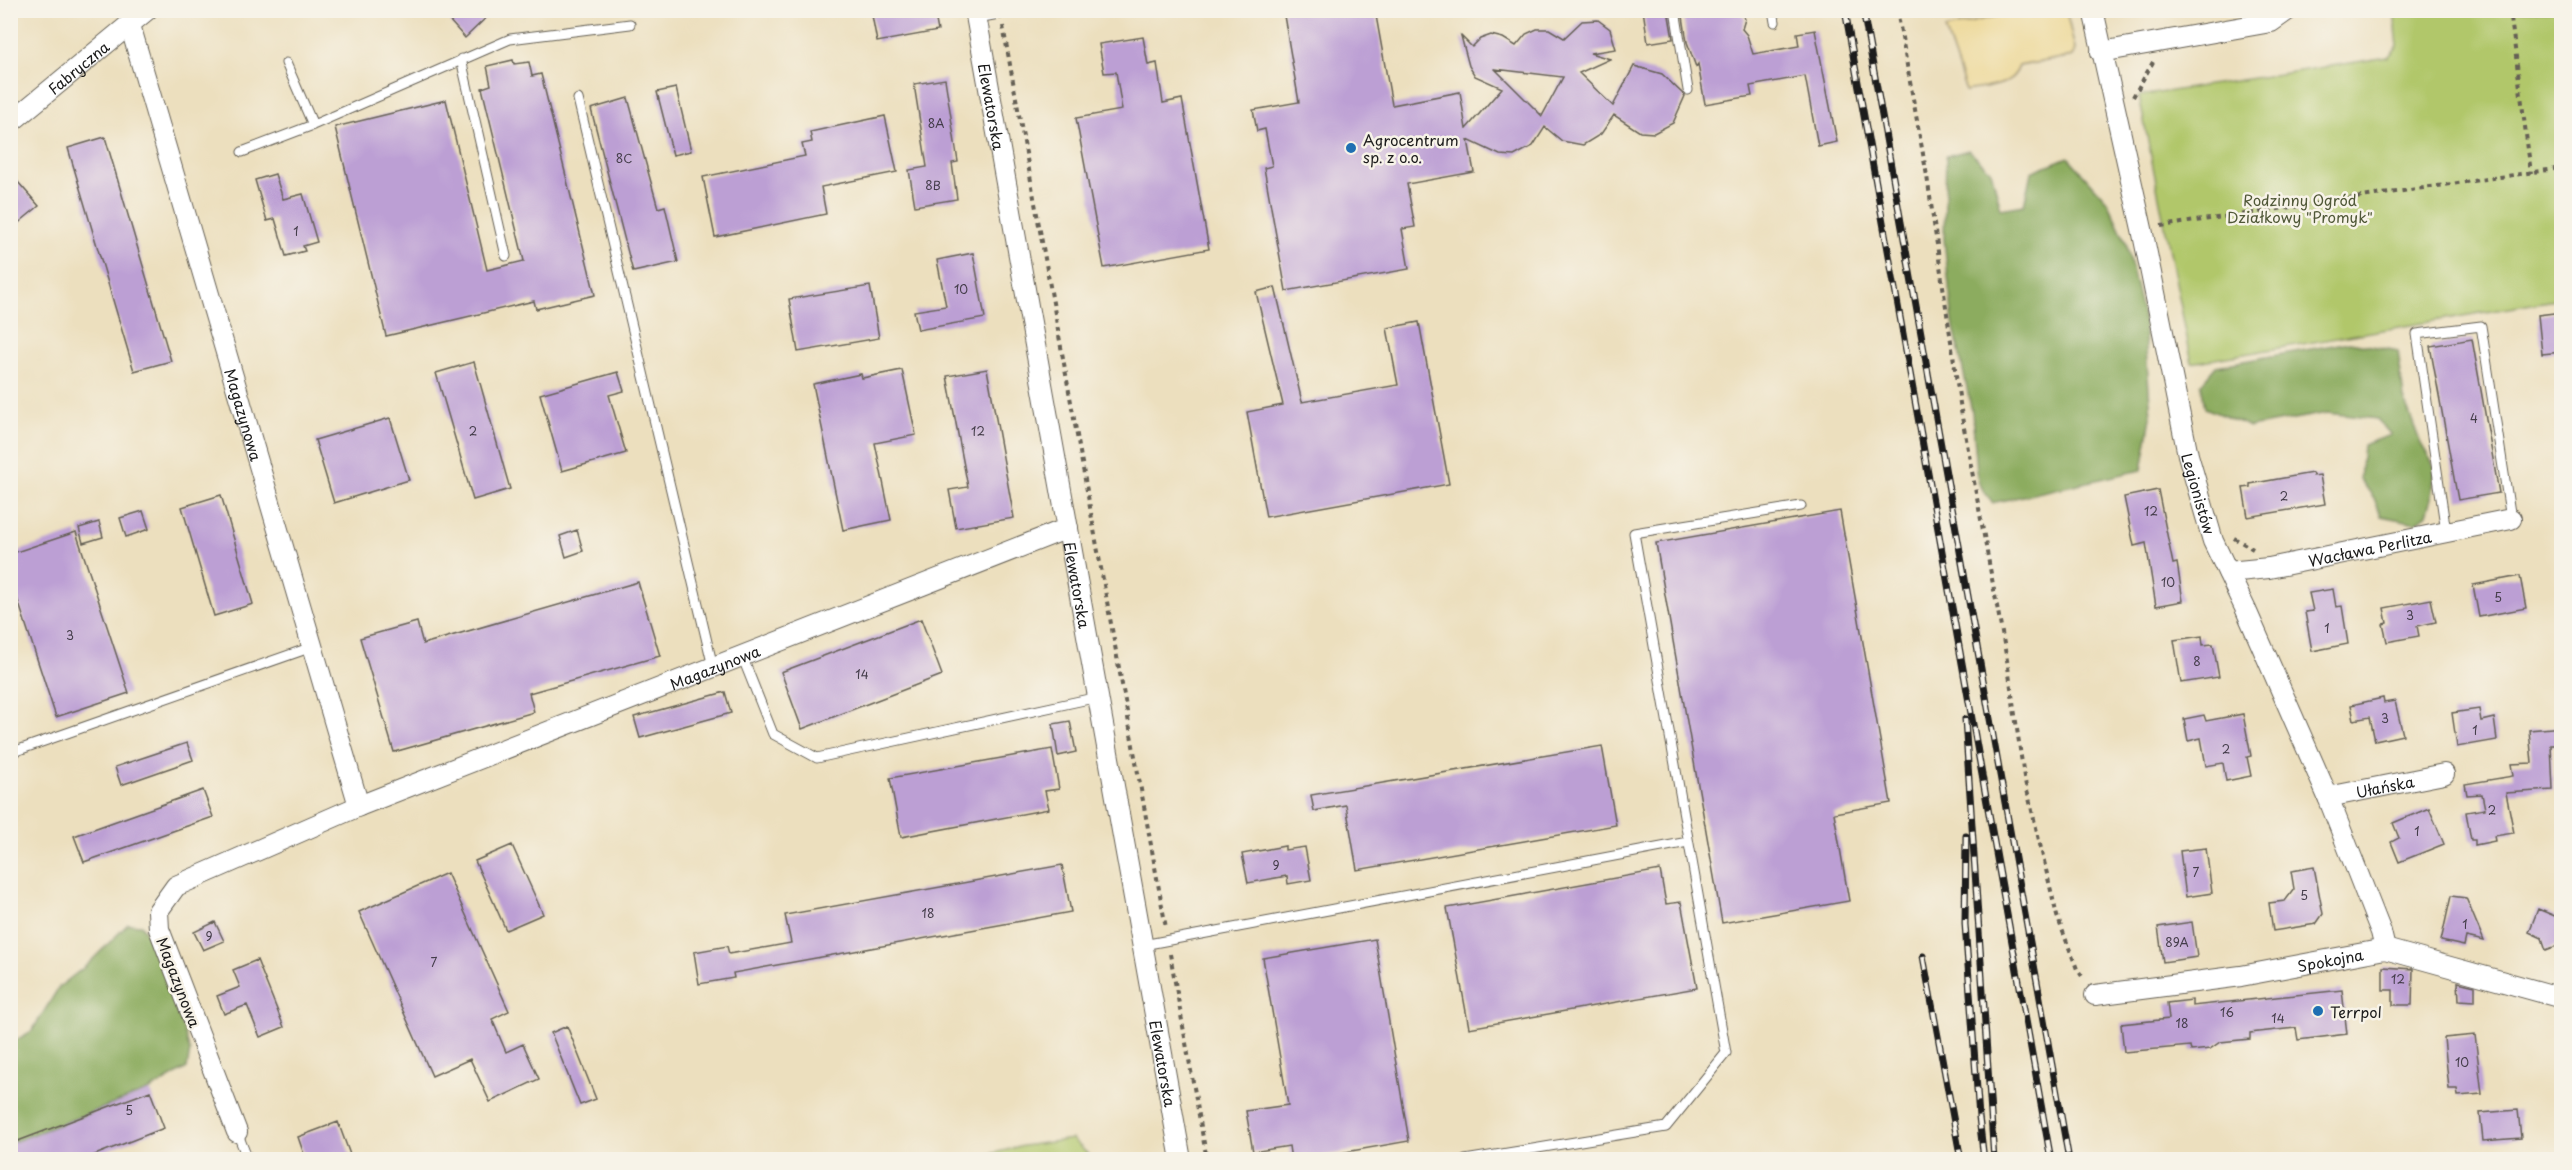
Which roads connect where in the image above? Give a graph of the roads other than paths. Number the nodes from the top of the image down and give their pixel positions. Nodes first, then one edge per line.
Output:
1 (147, 10) edge
2 (1021, 10) edge
3 (1675, 10) edge
4 (1773, 10) edge
5 (2093, 10) edge
6 (2288, 10) edge
7 (976, 14) edge
8 (1775, 22) dead end
9 (630, 24) dead end
10 (130, 26) junction
11 (2101, 52) junction
12 (461, 59) junction
13 (286, 63) dead end
14 (1688, 90) dead end
15 (578, 99) dead end
16 (10, 123) edge
17 (313, 125) junction
18 (242, 152) dead end
19 (506, 256) dead end
20 (1801, 506) dead end
21 (2511, 519) joint
22 (1068, 528) junction
23 (2446, 532) junction
24 (2228, 572) junction
25 (312, 647) junction
26 (742, 656) junction
27 (713, 668) junction
28 (1098, 697) junction
29 (10, 753) edge
30 (2444, 774) dead end
31 (2328, 796) junction
32 (359, 806) junction
33 (1688, 842) junction
34 (1143, 945) junction
35 (2385, 950) junction
36 (2095, 995) road end
37 (2562, 998) edge
38 (237, 1132) joint
39 (248, 1160) edge
40 (1181, 1160) edge
41 (1465, 1160) edge

1 - 10 street, Fabryczna
2 - 7 lane
3 - 14 lane
4 - 8 lane
5 - 11 street, Legionistów
6 - 11 street
7 - 22 street, Elewatorska
9 - 12 lane
10 - 16 street, Fabryczna
10 - 25 street, Magazynowa
11 - 24 street, Legionistów
12 - 17 lane
12 - 19 lane
13 - 17 lane
15 - 27 lane
17 - 18 lane
20 - 33 lane
21 - 23 street, Wacława Perlitza
21 - 23 lane
22 - 26 street, Magazynowa
22 - 28 street, Elewatorska
23 - 24 street, Wacława Perlitza
24 - 31 street, Legionistów
25 - 29 lane
25 - 32 street, Magazynowa
26 - 27 street, Magazynowa
26 - 28 lane
27 - 32 street, Magazynowa
28 - 34 street, Elewatorska
30 - 31 street, Ułańska
31 - 35 street, Legionistów
32 - 38 street, Magazynowa
33 - 34 lane
33 - 41 lane
34 - 40 street, Elewatorska
35 - 36 street, Spokojna
35 - 37 street, Spokojna
38 - 39 lane

